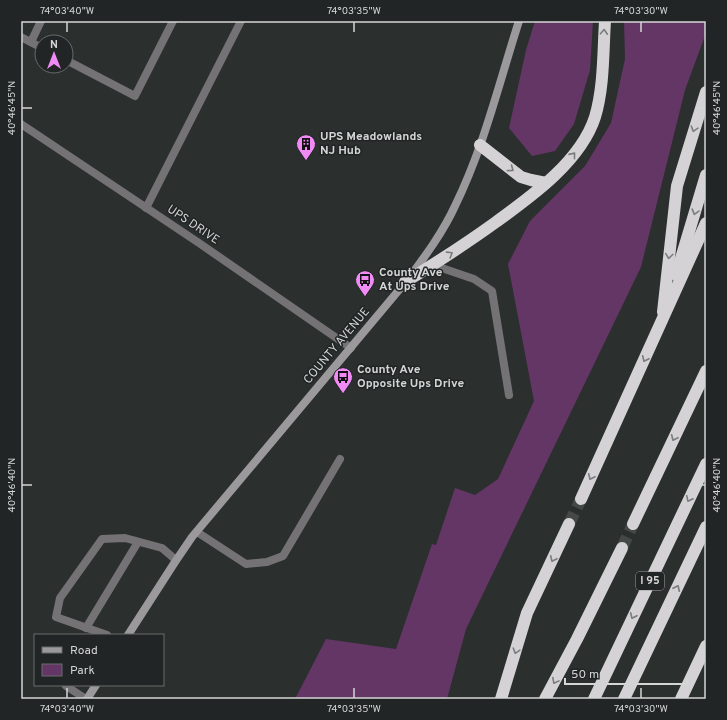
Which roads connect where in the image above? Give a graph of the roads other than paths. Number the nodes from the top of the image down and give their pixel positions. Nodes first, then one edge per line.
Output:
1 (41, 21) edge
2 (173, 21) edge
3 (241, 21) edge
4 (519, 21) edge
5 (605, 21) edge
6 (21, 37) edge
7 (31, 42) junction
8 (34, 44) edge
9 (74, 64) edge
10 (706, 92) edge
11 (21, 124) edge
12 (480, 145) junction
13 (706, 174) edge
14 (546, 183) junction
15 (146, 208) junction
16 (706, 223) edge
17 (428, 263) junction
18 (405, 282) joint
19 (662, 324) junction
20 (350, 348) junction
21 (706, 371) edge
22 (509, 395) dead end
23 (340, 459) dead end
24 (706, 464) edge
25 (581, 499) tunnel mouth
26 (569, 524) tunnel mouth
27 (633, 524) tunnel mouth
28 (706, 527) edge
29 (197, 532) junction
30 (138, 542) junction
31 (622, 548) tunnel mouth
32 (176, 560) junction
33 (86, 628) junction
34 (105, 634) edge
35 (129, 634) edge
36 (706, 646) edge
37 (66, 686) edge
38 (95, 686) edge
39 (87, 699) edge
40 (501, 699) edge
41 (545, 699) edge
42 (594, 699) edge
43 (624, 699) edge
44 (681, 699) edge

1 - 7 street
2 - 9 street
3 - 15 street
4 - 12 main road
14 -> 5 highway
6 - 7 street
7 - 8 street
10 -> 19 highway
11 - 15 street, UPS DRIVE
12 -> 14 highway
12 - 17 main road
13 -> 19 highway
17 -> 14 highway
15 - 20 street, UPS DRIVE
16 - 19 highway
17 - 18 highway
17 - 22 street
18 - 20 main road, COUNTY AVENUE
19 -> 25 highway
20 - 29 main road, COUNTY AVENUE
21 -> 27 highway
23 - 29 street
24 -> 42 highway, I 95
26 -> 40 highway
43 -> 28 highway, I 95
29 - 32 main road, COUNTY AVENUE
30 - 32 street
30 - 33 street
30 - 33 street
31 -> 41 highway
32 - 35 main road, COUNTY AVENUE
33 - 34 street
36 - 44 highway
37 - 39 street
38 - 39 main road

